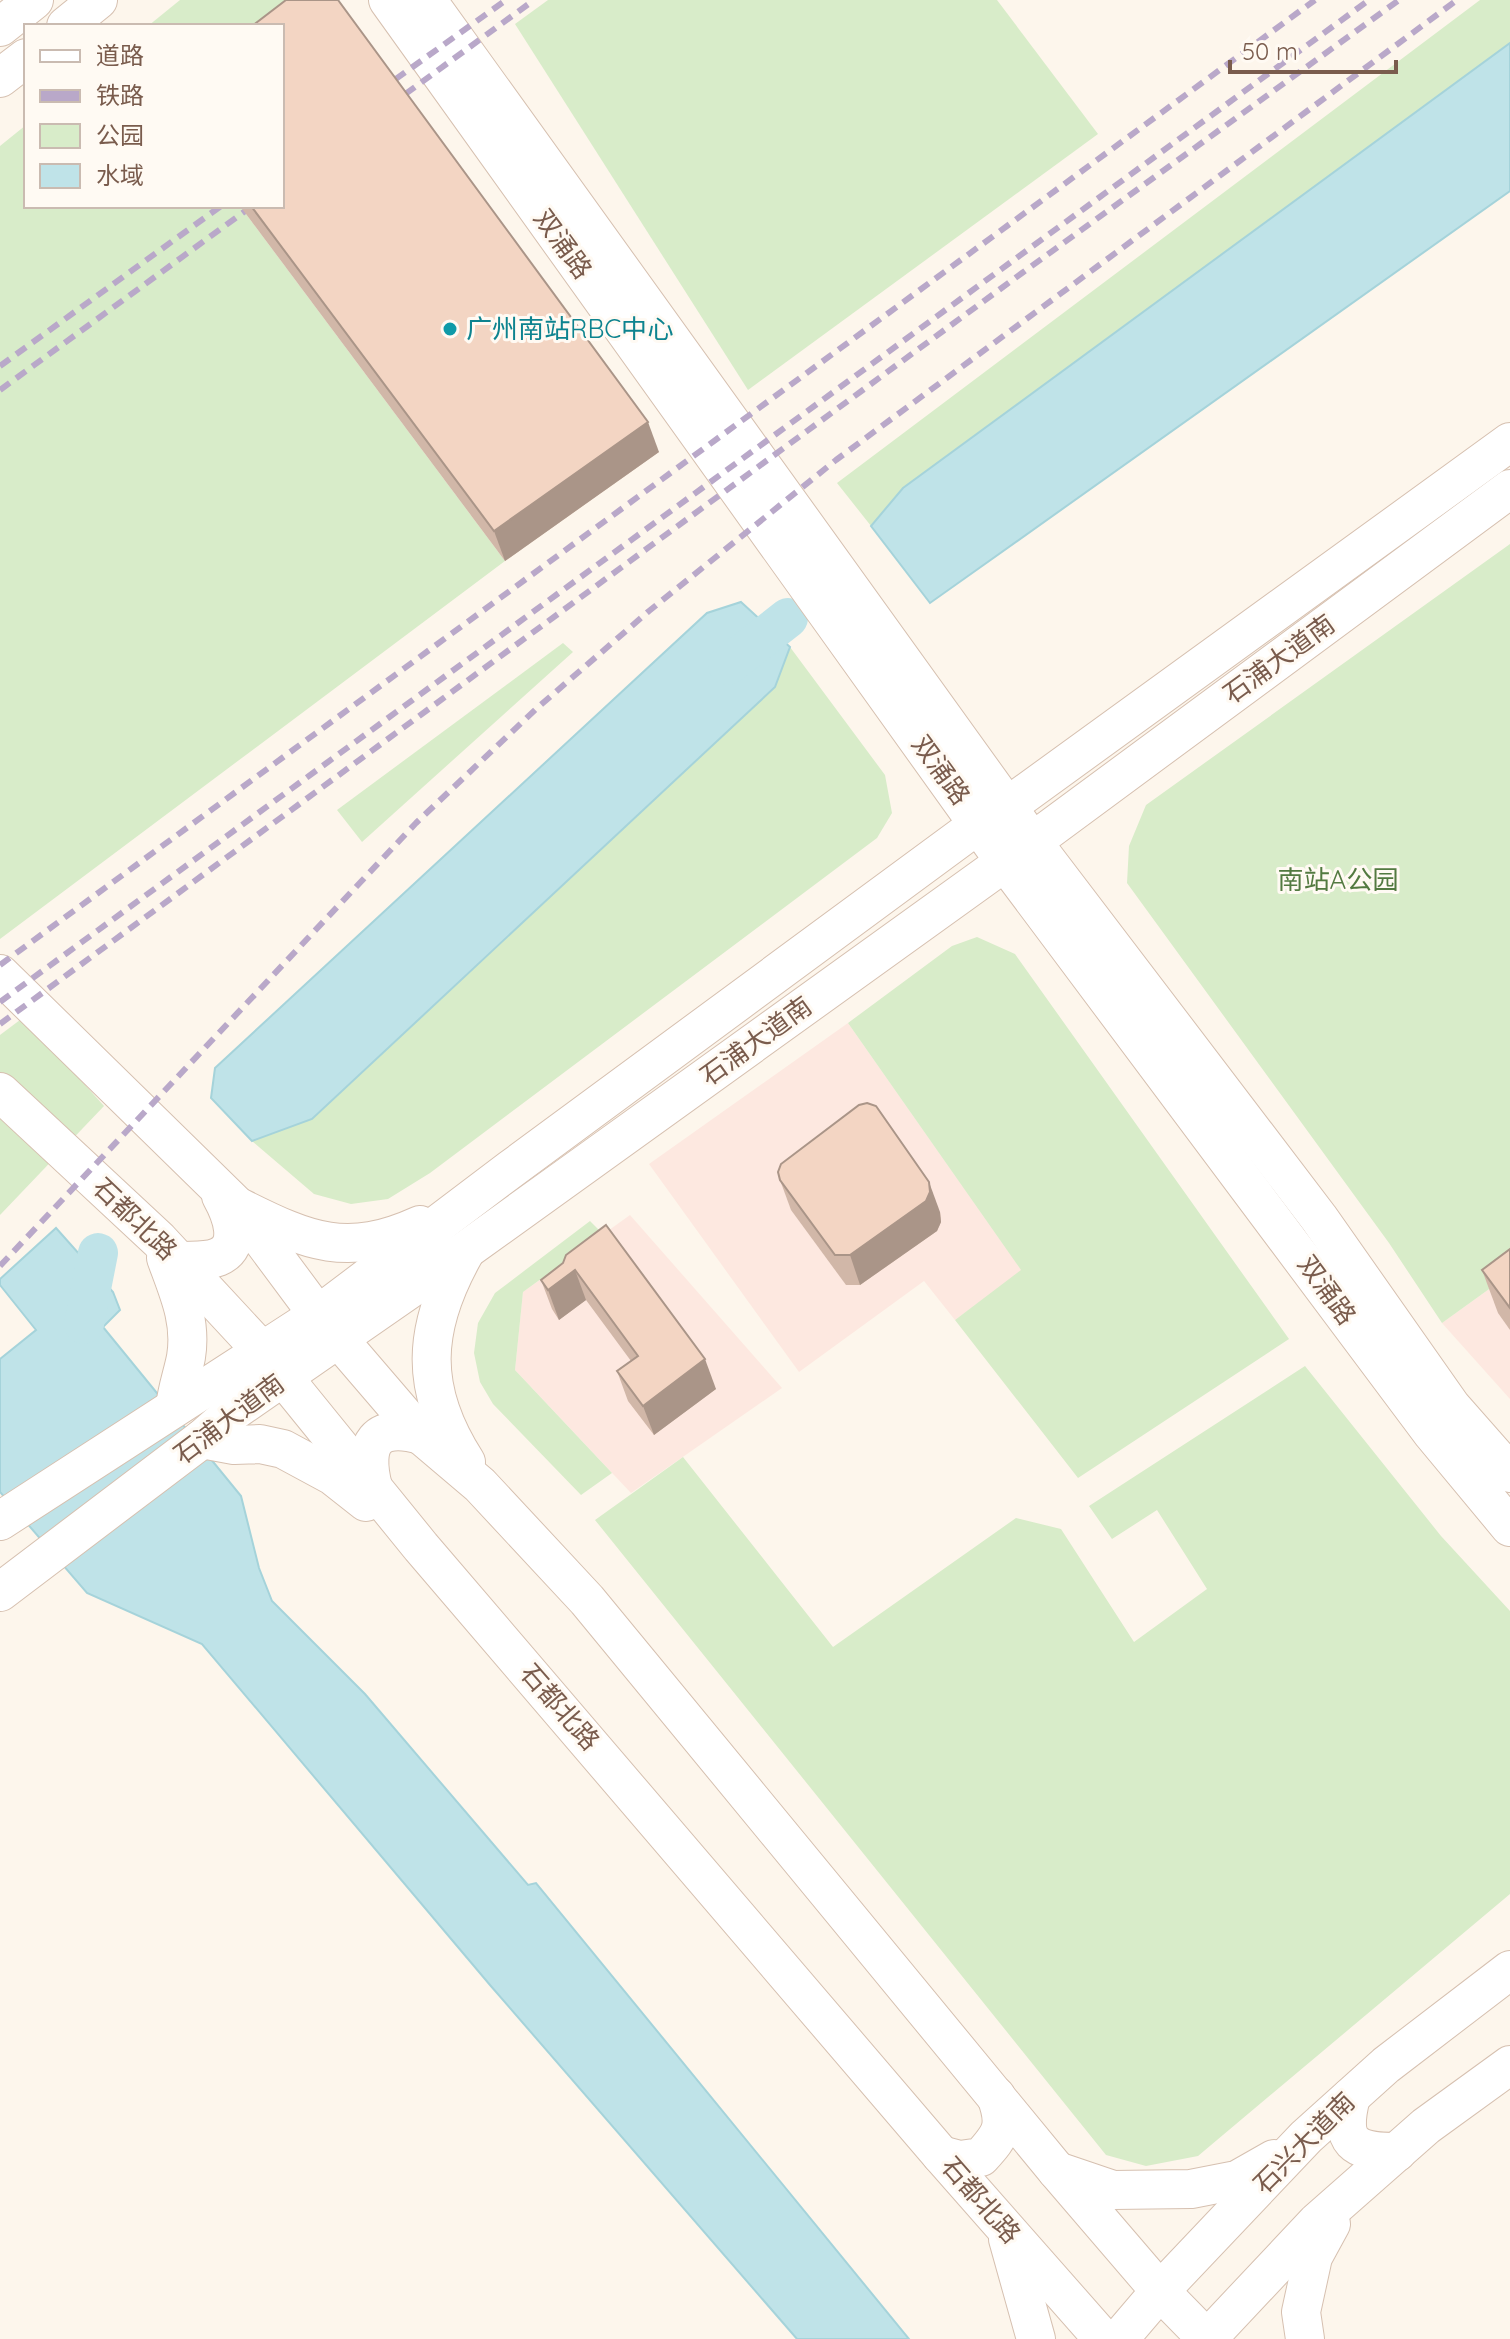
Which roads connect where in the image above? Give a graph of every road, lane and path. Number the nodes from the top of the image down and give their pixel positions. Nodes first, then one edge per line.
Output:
1 (34, 0) edge
2 (98, 0) edge
3 (388, 0) edge
4 (427, 0) edge
5 (68, 24) edge
6 (0, 27) edge
7 (24, 60) edge
8 (0, 78) edge
9 (1510, 442) edge
10 (1510, 489) edge
11 (994, 815) junction
12 (1018, 851) junction
13 (0, 974) edge
14 (0, 1092) edge
15 (511, 1169) junction
16 (226, 1196) junction
17 (540, 1197) junction
18 (463, 1206) junction
19 (169, 1250) junction
20 (466, 1250) junction
21 (329, 1328) junction
22 (272, 1364) junction
23 (175, 1407) junction
24 (421, 1435) junction
25 (202, 1439) junction
26 (1510, 1473) edge
27 (480, 1485) junction
28 (373, 1487) junction
29 (3, 1519) edge
30 (1510, 1527) edge
31 (421, 1547) junction
32 (0, 1592) edge
33 (1510, 1970) edge
34 (1510, 2065) edge
35 (996, 2096) junction
36 (1351, 2097) junction
37 (1306, 2137) junction
38 (1397, 2152) junction
39 (941, 2155) junction
40 (1057, 2171) junction
41 (1345, 2198) junction
42 (1003, 2225) junction
43 (1160, 2291) junction
44 (1036, 2339) edge
45 (1103, 2339) edge
46 (1119, 2339) edge
47 (1207, 2339) edge
48 (1305, 2339) edge

1 - 6 main road
2 - 5 main road
3 - 11 main road, 双涌路
4 - 11 main road, 双涌路
7 - 8 main road
9 - 11 main road, 石浦大道南
10 - 12 main road, 石浦大道南
11 - 12 main road, 双涌路
11 - 15 main road, 石浦大道南
12 - 17 main road, 石浦大道南
12 - 26 main road, 双涌路
12 - 30 main road, 双涌路
13 - 16 main road
14 - 19 main road, 石都北路
15 - 17 main road
15 - 18 main road, 石浦大道南
16 - 18 main road
16 - 19 main road
16 - 21 main road
17 - 20 main road, 石浦大道南
18 - 21 main road, 石浦大道南
19 - 22 main road, 石都北路
19 - 23 main road
20 - 21 main road, 石浦大道南
20 - 27 main road
21 - 22 main road, 石浦大道南
21 - 24 main road
22 - 23 main road, 石浦大道南
22 - 25 main road, 石浦大道南
22 - 28 main road, 石都北路
23 - 25 main road
23 - 29 main road, 石浦大道南
24 - 27 main road
24 - 28 main road
25 - 31 main road
25 - 32 main road, 石浦大道南
27 - 35 main road
28 - 31 main road, 石都北路
31 - 39 main road, 石都北路
33 - 36 main road, 石兴大道南
34 - 38 main road
35 - 39 main road
35 - 40 main road
36 - 37 main road, 石兴大道南
36 - 38 main road
37 - 40 main road
37 - 43 main road, 石兴大道南
38 - 41 main road
39 - 42 main road, 石都北路
40 - 43 main road
41 - 47 main road
41 - 48 main road
42 - 44 main road
42 - 45 main road, 石都北路
43 - 46 main road, 石兴大道南
43 - 47 main road

